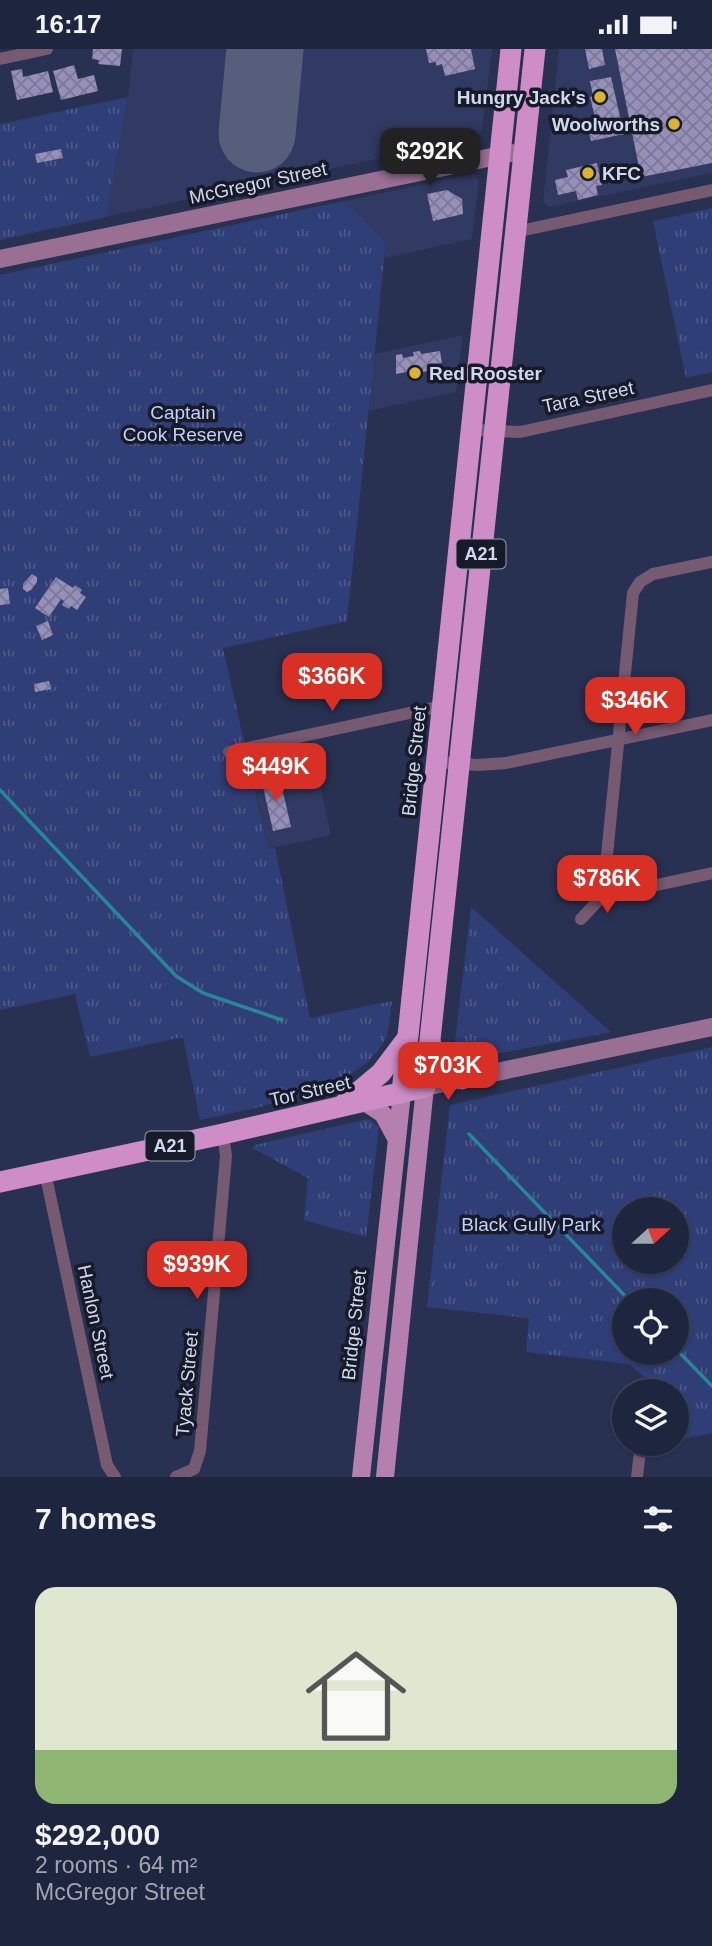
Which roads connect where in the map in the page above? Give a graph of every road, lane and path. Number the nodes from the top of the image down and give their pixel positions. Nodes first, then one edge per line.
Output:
1 (47, 49) edge
2 (511, 49) edge
3 (535, 49) edge
4 (0, 59) edge
5 (524, 151) junction
6 (500, 155) junction
7 (712, 190) edge
8 (515, 232) junction
9 (0, 259) edge
10 (712, 390) edge
11 (472, 430) junction
12 (494, 432) junction
13 (712, 562) edge
14 (442, 706) junction
15 (712, 720) edge
16 (618, 740) junction
17 (229, 752) dead end
18 (437, 762) junction
19 (460, 764) junction
20 (712, 873) edge
21 (609, 889) junction
22 (581, 919) dead end
23 (712, 1027) edge
24 (407, 1038) junction
25 (430, 1044) junction
26 (462, 1079) junction
27 (425, 1087) junction
28 (402, 1093) junction
29 (365, 1102) junction
30 (339, 1107) junction
31 (223, 1134) junction
32 (396, 1138) junction
33 (45, 1172) junction
34 (0, 1182) edge
35 (640, 1456) edge
36 (116, 1477) edge
37 (176, 1477) edge
38 (361, 1477) edge
39 (385, 1477) edge
40 (637, 1477) edge

1 - 4 street
2 - 6 highway, Bridge Street / A21
3 - 5 highway, A21
5 - 6 street, McGregor Street
5 - 8 highway, A21
6 - 9 street, McGregor Street
6 - 11 highway, Bridge Street / A21
7 - 8 street
8 - 12 highway, A21
10 - 12 street, Tara Street
11 - 12 street, Tara Street
11 - 14 highway, Bridge Street / A21
12 - 19 highway, A21
13 - 16 street
14 - 17 street
14 - 18 highway, Bridge Street / A21
15 - 16 street
16 - 19 street
16 - 21 street
18 - 19 street
18 - 24 highway, Bridge Street / A21
19 - 25 highway, A21
20 - 21 street
21 - 22 street
23 - 26 street, Tor Street
24 - 28 highway, Bridge Street
24 - 30 highway, A21
25 - 26 highway
25 - 27 highway, A21
26 - 27 street, Tor Street
27 - 28 highway, Tor Street / A21
27 - 39 main road
28 - 29 highway, Tor Street / A21
28 - 32 main road, Bridge Street
29 - 30 highway, Tor Street / A21
29 - 32 main road
30 - 31 highway, Tor Street / A21
31 - 33 highway, Tor Street / A21
31 - 37 street, Tyack Street
32 - 38 main road, Bridge Street
33 - 34 highway, Tor Street / A21
33 - 36 street, Hanlon Street
35 - 40 street

